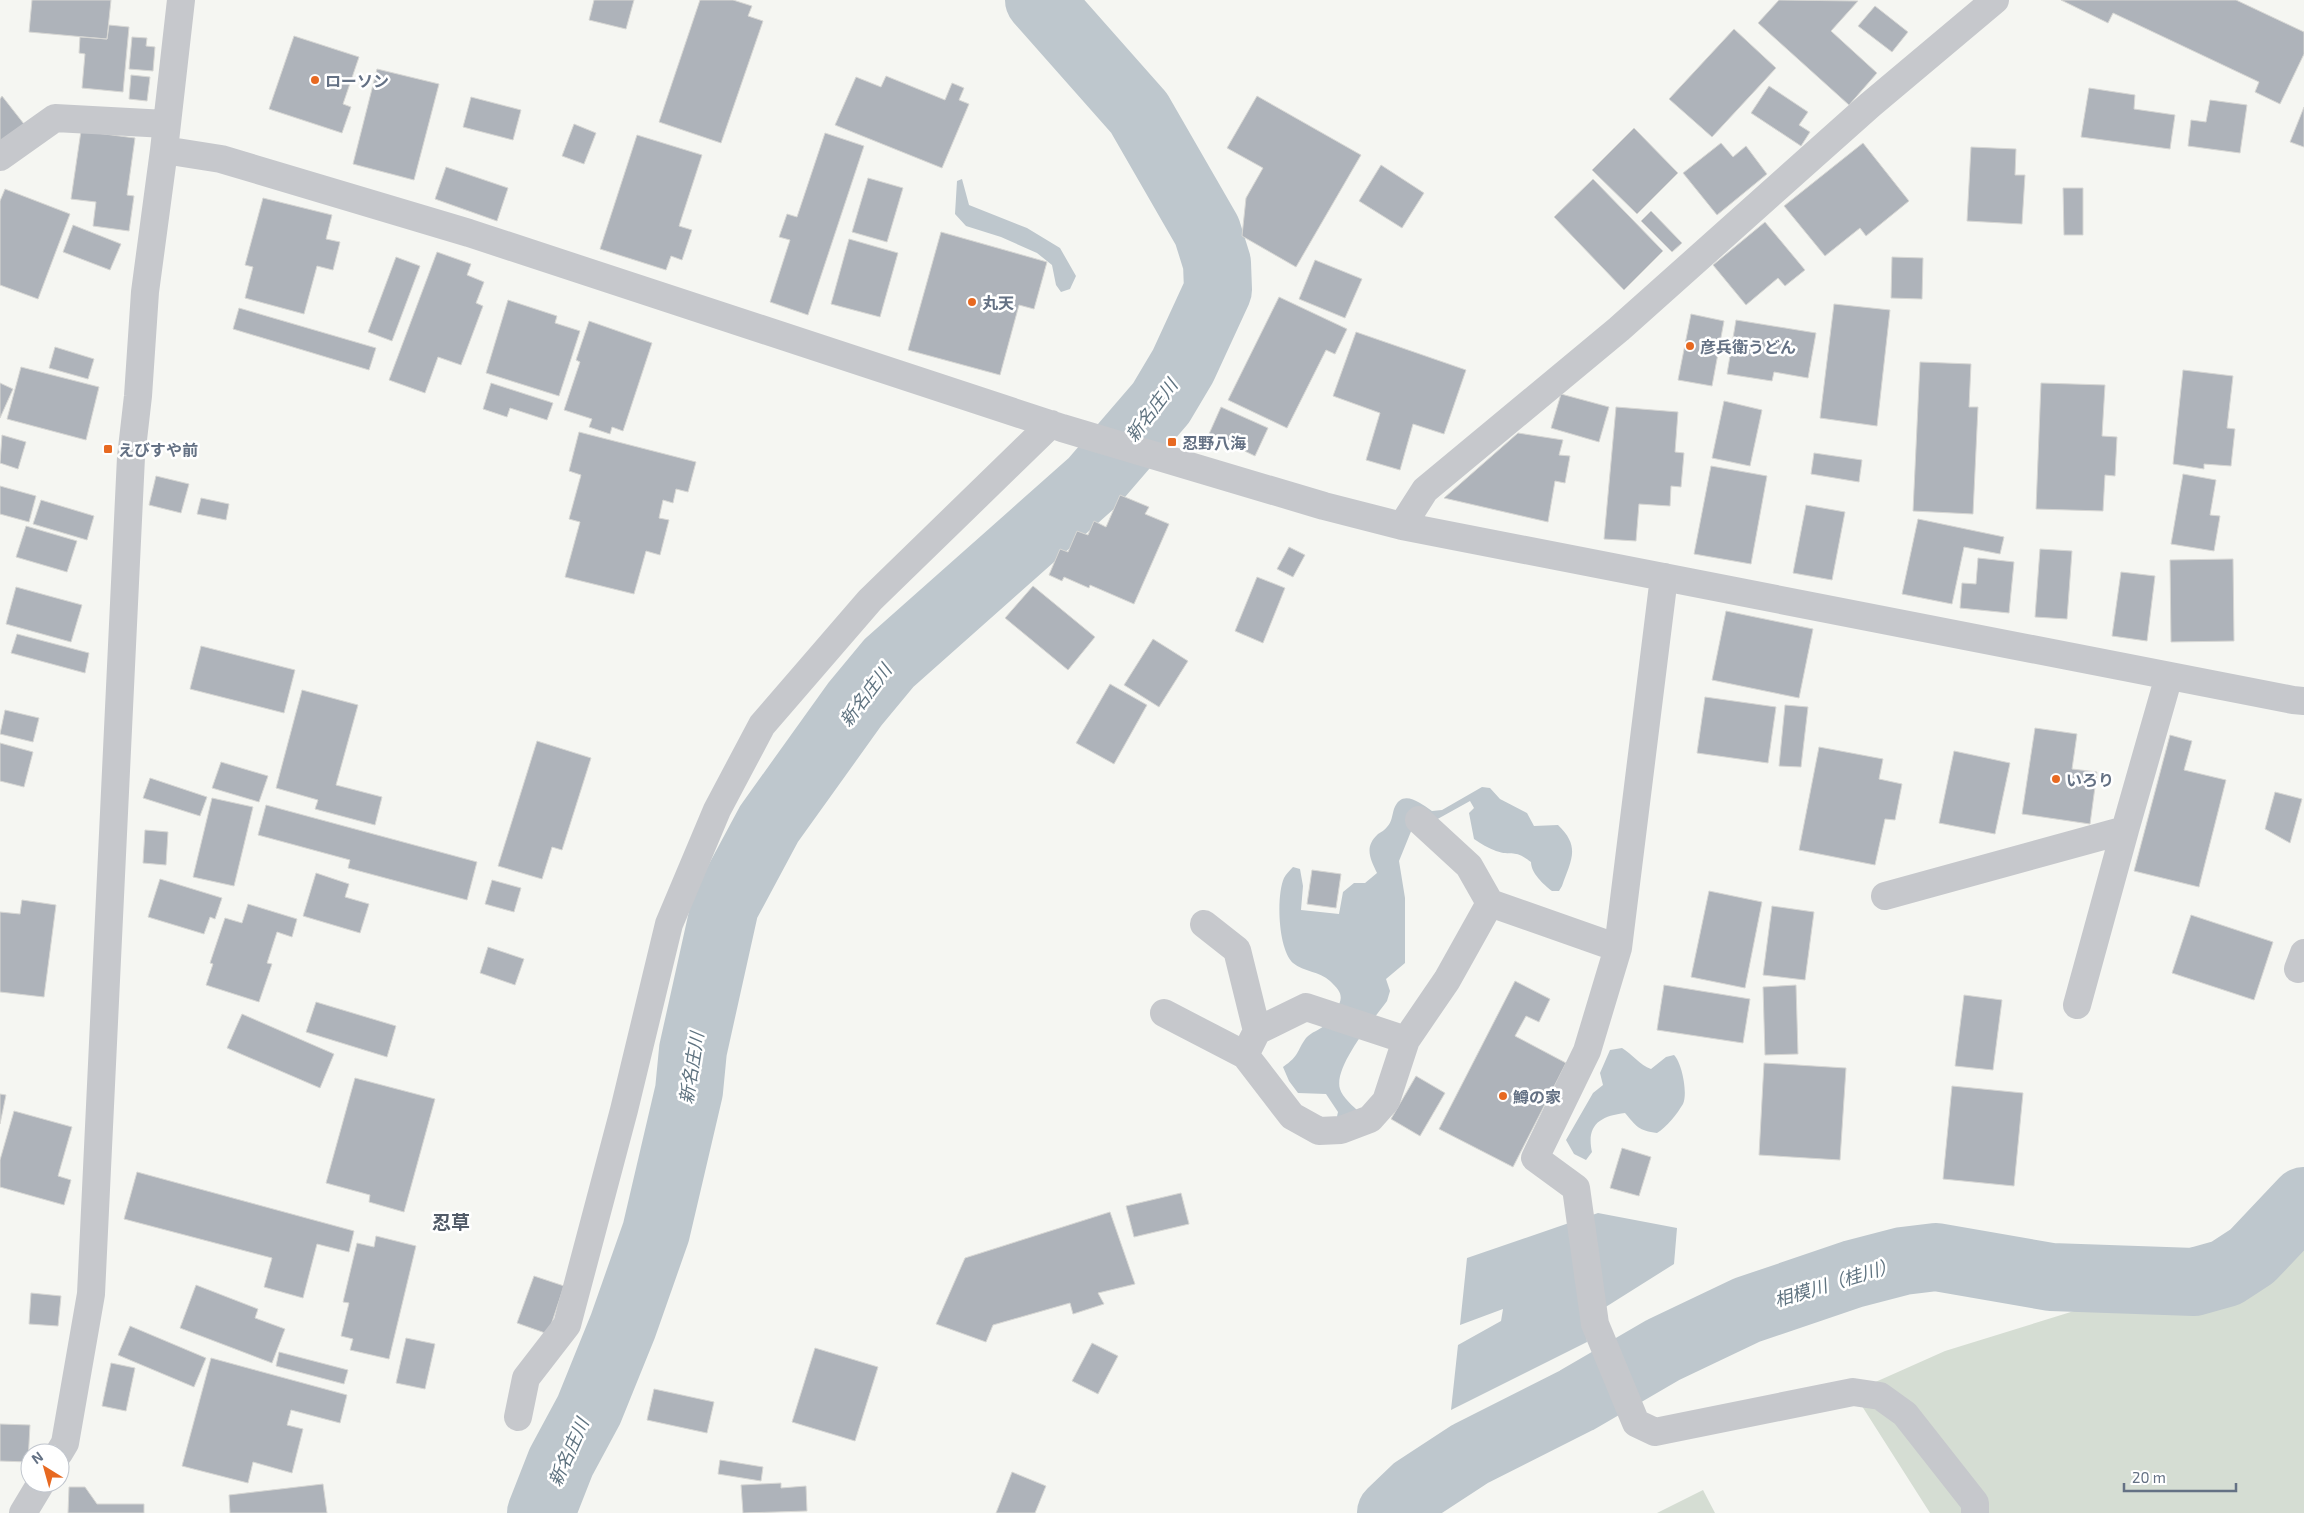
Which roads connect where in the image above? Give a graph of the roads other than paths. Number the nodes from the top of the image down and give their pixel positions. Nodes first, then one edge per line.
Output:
1 (181, 0) edge
2 (1995, 0) edge
3 (165, 137) junction
4 (0, 157) edge
5 (1056, 426) junction
6 (1402, 526) junction
7 (1664, 577) junction
8 (2169, 676) junction
9 (2304, 700) edge
10 (1419, 820) dead end
11 (2125, 830) junction
12 (1886, 896) dead end
13 (1490, 903) junction
14 (1204, 924) dead end
15 (1618, 948) junction
16 (2077, 1005) dead end
17 (1164, 1013) dead end
18 (1257, 1030) junction
19 (1406, 1040) junction
20 (1245, 1055) junction
21 (518, 1417) dead end
22 (66, 1443) edge
23 (35, 1493) edge
24 (23, 1513) edge
25 (1975, 1513) edge

1 - 3 street
2 - 6 street
3 - 4 street
3 - 5 street
3 - 22 street
5 - 6 street
5 - 21 street
6 - 7 street
7 - 8 street
7 - 15 street
8 - 9 street
8 - 11 street
10 - 13 street
11 - 12 street
11 - 16 street
13 - 15 street
13 - 19 street
14 - 18 street
15 - 25 street
17 - 20 street
18 - 19 street
18 - 20 street
19 - 20 street
23 - 24 street

